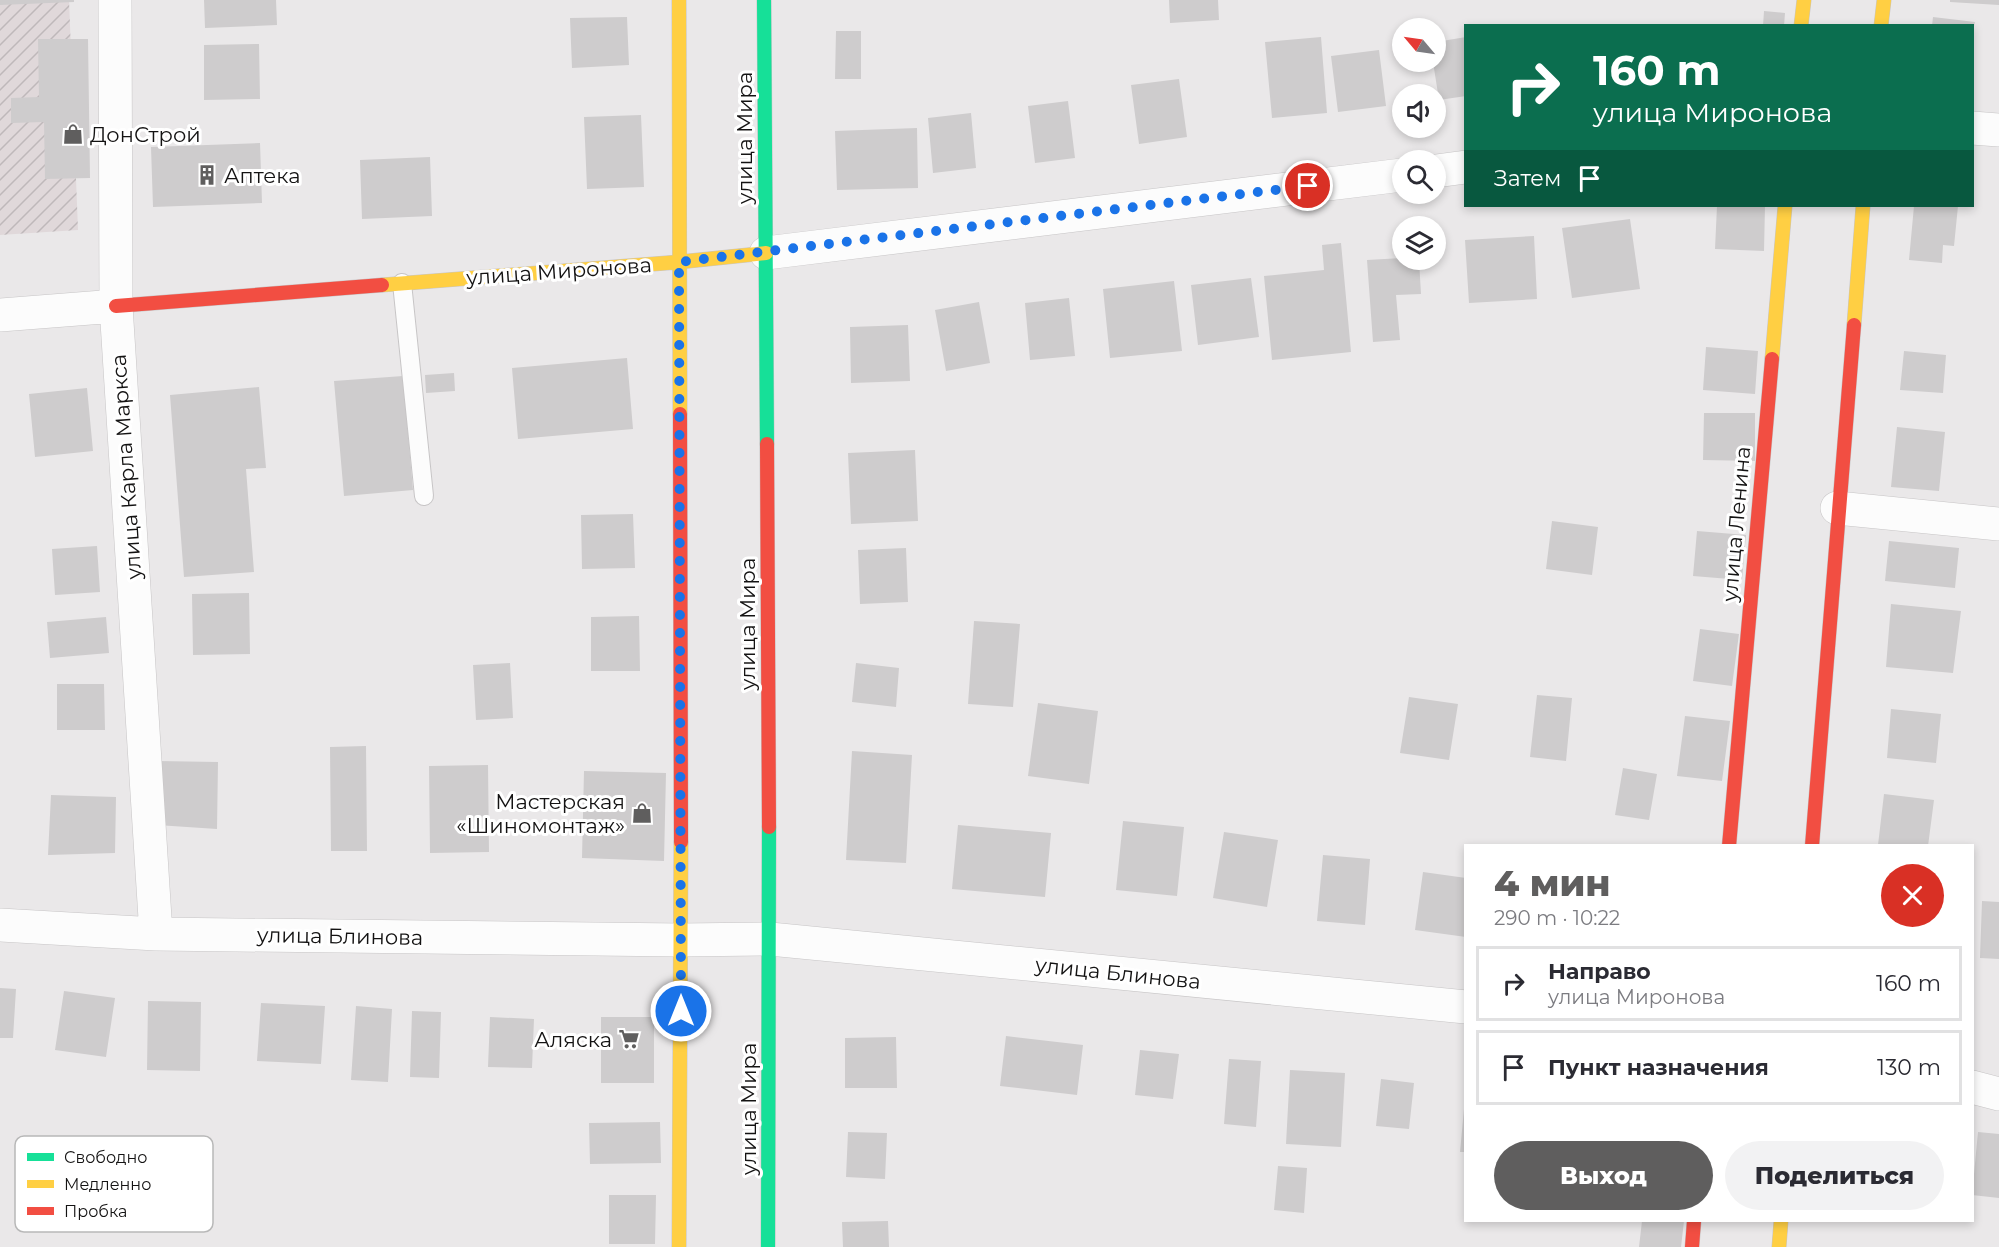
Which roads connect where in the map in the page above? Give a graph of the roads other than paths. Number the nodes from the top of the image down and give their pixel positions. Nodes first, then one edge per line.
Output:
1 (115, 0) edge
2 (679, 0) edge
3 (764, 0) edge
4 (1804, 0) edge
5 (1884, 0) edge
6 (1801, 24) edge
7 (1881, 24) edge
8 (1974, 129) edge
9 (1999, 130) edge
10 (1464, 167) edge
11 (1446, 170) edge
12 (1392, 176) edge
13 (1785, 207) edge
14 (1863, 207) edge
15 (766, 253) junction
16 (679, 262) junction
17 (402, 283) junction
18 (116, 306) junction
19 (0, 315) edge
20 (424, 496) dead end
21 (1838, 508) junction
22 (1999, 524) edge
23 (1729, 844) edge
24 (1812, 844) edge
25 (0, 925) edge
26 (156, 934) junction
27 (770, 939) junction
28 (681, 940) junction
29 (1464, 1007) edge
30 (1974, 1088) edge
31 (1999, 1094) edge
32 (1694, 1222) edge
33 (1781, 1222) edge
34 (679, 1247) edge
35 (768, 1247) edge
36 (1692, 1247) edge
37 (1779, 1247) edge

1 - 18 street, улица Карла Маркса
2 - 16 street
3 - 15 street, улица Мира
4 - 6 street
5 - 7 street
8 - 9 street
10 - 11 street
12 - 15 street, улица Миронова
13 - 23 street, улица Ленина
14 - 21 street
15 - 16 street, улица Миронова
15 - 27 street, улица Мира
16 - 17 street, улица Миронова
16 - 28 street
17 - 18 street, улица Миронова
17 - 20 lane
18 - 19 street, улица Миронова
18 - 26 street, улица Карла Маркса
21 - 22 street
21 - 24 street
25 - 26 street, улица Блинова
26 - 28 street, улица Блинова
27 - 28 street, улица Блинова
27 - 29 street, улица Блинова
27 - 35 street, улица Мира
28 - 34 street
30 - 31 street
32 - 36 street
33 - 37 street

